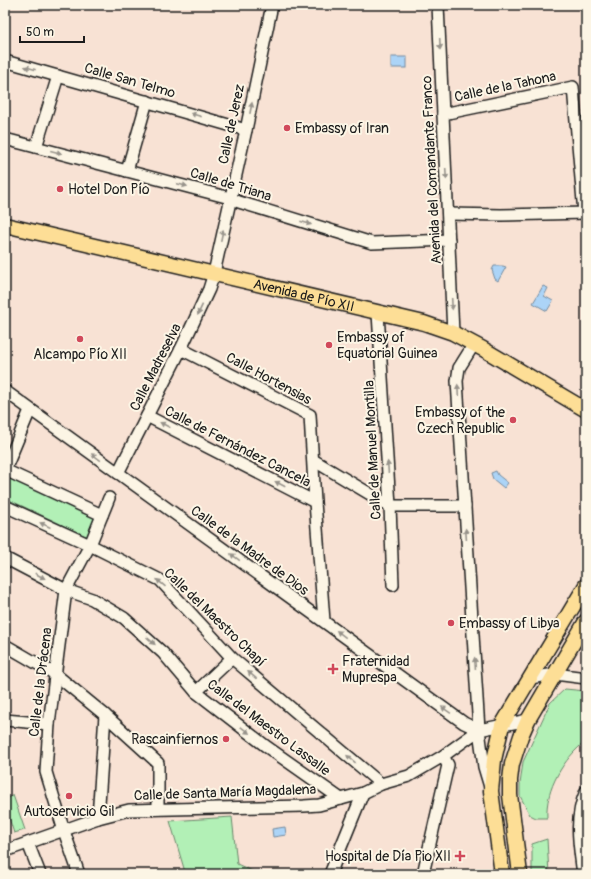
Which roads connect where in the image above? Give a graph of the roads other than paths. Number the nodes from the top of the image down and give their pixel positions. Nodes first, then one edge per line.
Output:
1 (272, 5) edge
2 (438, 5) edge
3 (5, 61) edge
4 (58, 76) junction
5 (147, 101) junction
6 (443, 114) junction
7 (246, 130) junction
8 (5, 138) edge
9 (36, 147) junction
10 (127, 171) junction
11 (230, 198) junction
12 (585, 213) edge
13 (448, 214) junction
14 (5, 225) edge
15 (449, 240) junction
16 (214, 273) junction
17 (378, 313) junction
18 (454, 333) junction
19 (474, 344) junction
20 (181, 349) junction
21 (5, 391) edge
22 (30, 410) junction
23 (586, 410) edge
24 (147, 416) junction
25 (313, 460) junction
26 (5, 470) edge
27 (118, 473) junction
28 (109, 498) dead end
29 (315, 502) junction
30 (5, 506) edge
31 (390, 506) junction
32 (464, 506) junction
33 (102, 515) junction
34 (90, 545) junction
35 (5, 558) edge
36 (393, 585) dead end
37 (586, 585) edge
38 (66, 590) junction
39 (586, 620) edge
40 (324, 621) junction
41 (5, 645) edge
42 (232, 658) junction
43 (56, 674) junction
44 (554, 674) junction
45 (530, 678) junction
46 (586, 678) edge
47 (196, 692) junction
48 (105, 715) junction
49 (5, 720) edge
50 (528, 720) junction
51 (49, 724) junction
52 (502, 725) junction
53 (479, 730) junction
54 (443, 756) junction
55 (381, 784) junction
56 (491, 791) junction
57 (586, 791) edge
58 (363, 793) junction
59 (341, 799) junction
60 (158, 809) junction
61 (98, 818) junction
62 (64, 831) junction
63 (28, 843) junction
64 (5, 850) edge
65 (40, 874) edge
66 (79, 874) edge
67 (330, 874) edge
68 (423, 874) edge
69 (502, 874) edge
70 (520, 874) edge
71 (583, 874) edge

7 -> 1 street, Calle de Jerez
2 -> 6 street, Avenida del Comandante Franco
4 -> 3 street, Calle San Telmo
4 - 5 street, Calle San Telmo
4 - 9 street
7 -> 5 street, Calle San Telmo
5 - 10 street
6 - 12 street, Calle de la Tahona
6 -> 13 street, Avenida del Comandante Franco
7 - 11 street, Calle de Jerez
8 - 9 street, Calle de Triana
9 -> 10 street, Calle de Triana
10 -> 11 street, Calle de Triana
11 -> 15 street, Calle de Triana
16 -> 11 street, Calle de Jerez
12 - 13 street
13 - 15 street, Avenida del Comandante Franco
14 - 16 main road, Avenida de Pío XII
15 -> 18 street, Avenida del Comandante Franco
16 - 17 main road, Avenida de Pío XII
16 -> 20 street, Calle Madreselva
17 - 18 main road, Avenida de Pío XII
31 -> 17 street, Calle de Manuel Montilla
18 - 19 main road, Avenida de Pío XII
19 - 23 main road, Avenida de Pío XII
32 -> 19 street
20 - 24 street, Calle Madreselva
20 - 25 street, Calle Hortensias
21 - 22 street, Calle de la Madre de Dios
22 - 26 street
27 -> 22 street, Calle de la Madre de Dios
24 - 27 street, Calle Madreselva
29 -> 24 street, Calle de Fernández Cancela
25 - 29 street, Calle Hortensias
25 - 31 street
26 - 33 street
40 -> 27 street, Calle de la Madre de Dios
28 - 33 street, Calle de la Drácena
29 - 40 street, Calle Hortensias
34 -> 30 street, Calle del Maestro Chapí
31 - 32 street
31 - 36 street, Calle de Manuel Montilla
53 -> 32 street
33 - 34 street, Calle de la Drácena
34 - 38 street, Calle de la Drácena
42 -> 34 street, Calle del Maestro Chapí
35 -> 38 street, Calle del Maestro Lassalle
37 - 45 main road
38 - 43 street, Calle de la Drácena
38 -> 47 street, Calle del Maestro Lassalle
39 - 44 main road
53 -> 40 street, Calle de la Madre de Dios
41 - 43 street
42 - 47 street
55 -> 42 street, Calle del Maestro Chapí
43 - 48 street
43 - 51 street, Calle de la Drácena
44 - 45 street
44 - 46 street
44 - 50 main road
45 - 52 main road
47 -> 59 street, Calle del Maestro Lassalle
48 - 60 street
48 - 61 street
49 - 51 street
50 - 52 street, Calle de Santa María Magdalena
50 - 70 main road
51 - 62 street, Calle de la Drácena
52 - 53 street, Calle de Santa María Magdalena
52 - 56 main road
53 - 54 street, Calle de Santa María Magdalena
53 - 56 street
54 - 55 street, Calle de Santa María Magdalena
54 - 68 street
55 - 58 street, Calle de Santa María Magdalena
56 - 69 main road
57 - 71 street
58 - 59 street, Calle de Santa María Magdalena
58 - 67 street
59 - 60 street, Calle de Santa María Magdalena
60 - 61 street, Calle de Santa María Magdalena
61 - 62 street, Calle de Santa María Magdalena
62 - 63 street, Calle de Santa María Magdalena
62 - 66 street, Calle de la Drácena
63 - 64 street, Calle de Santa María Magdalena
63 - 65 street

